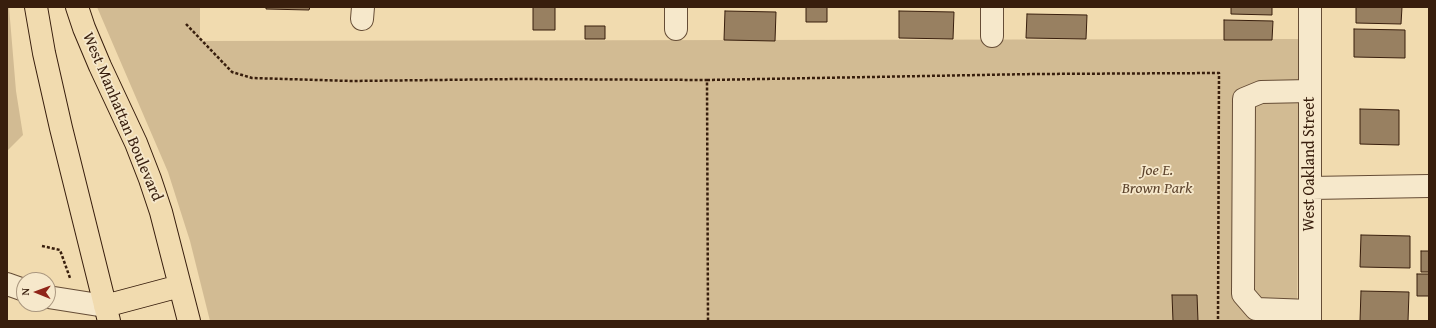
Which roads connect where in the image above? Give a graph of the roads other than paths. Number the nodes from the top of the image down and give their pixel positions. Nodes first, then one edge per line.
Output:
1 (36, 7) edge
2 (77, 7) edge
3 (676, 7) edge
4 (992, 7) edge
5 (1310, 7) edge
6 (676, 29) dead end
7 (992, 36) dead end
8 (1310, 91) junction
9 (1429, 186) edge
10 (1310, 188) junction
11 (180, 286) junction
12 (56, 298) edge
13 (107, 314) edge
14 (1310, 316) edge
15 (189, 321) edge

1 - 13 main road
2 - 11 main road, West Manhattan Boulevard
3 - 6 street
4 - 7 street
5 - 8 street, West Oakland Street
8 - 10 street, West Oakland Street
8 - 14 street
9 - 10 street
10 - 14 street, West Oakland Street
11 - 13 main road
11 - 15 main road, West Manhattan Boulevard
12 - 13 street

